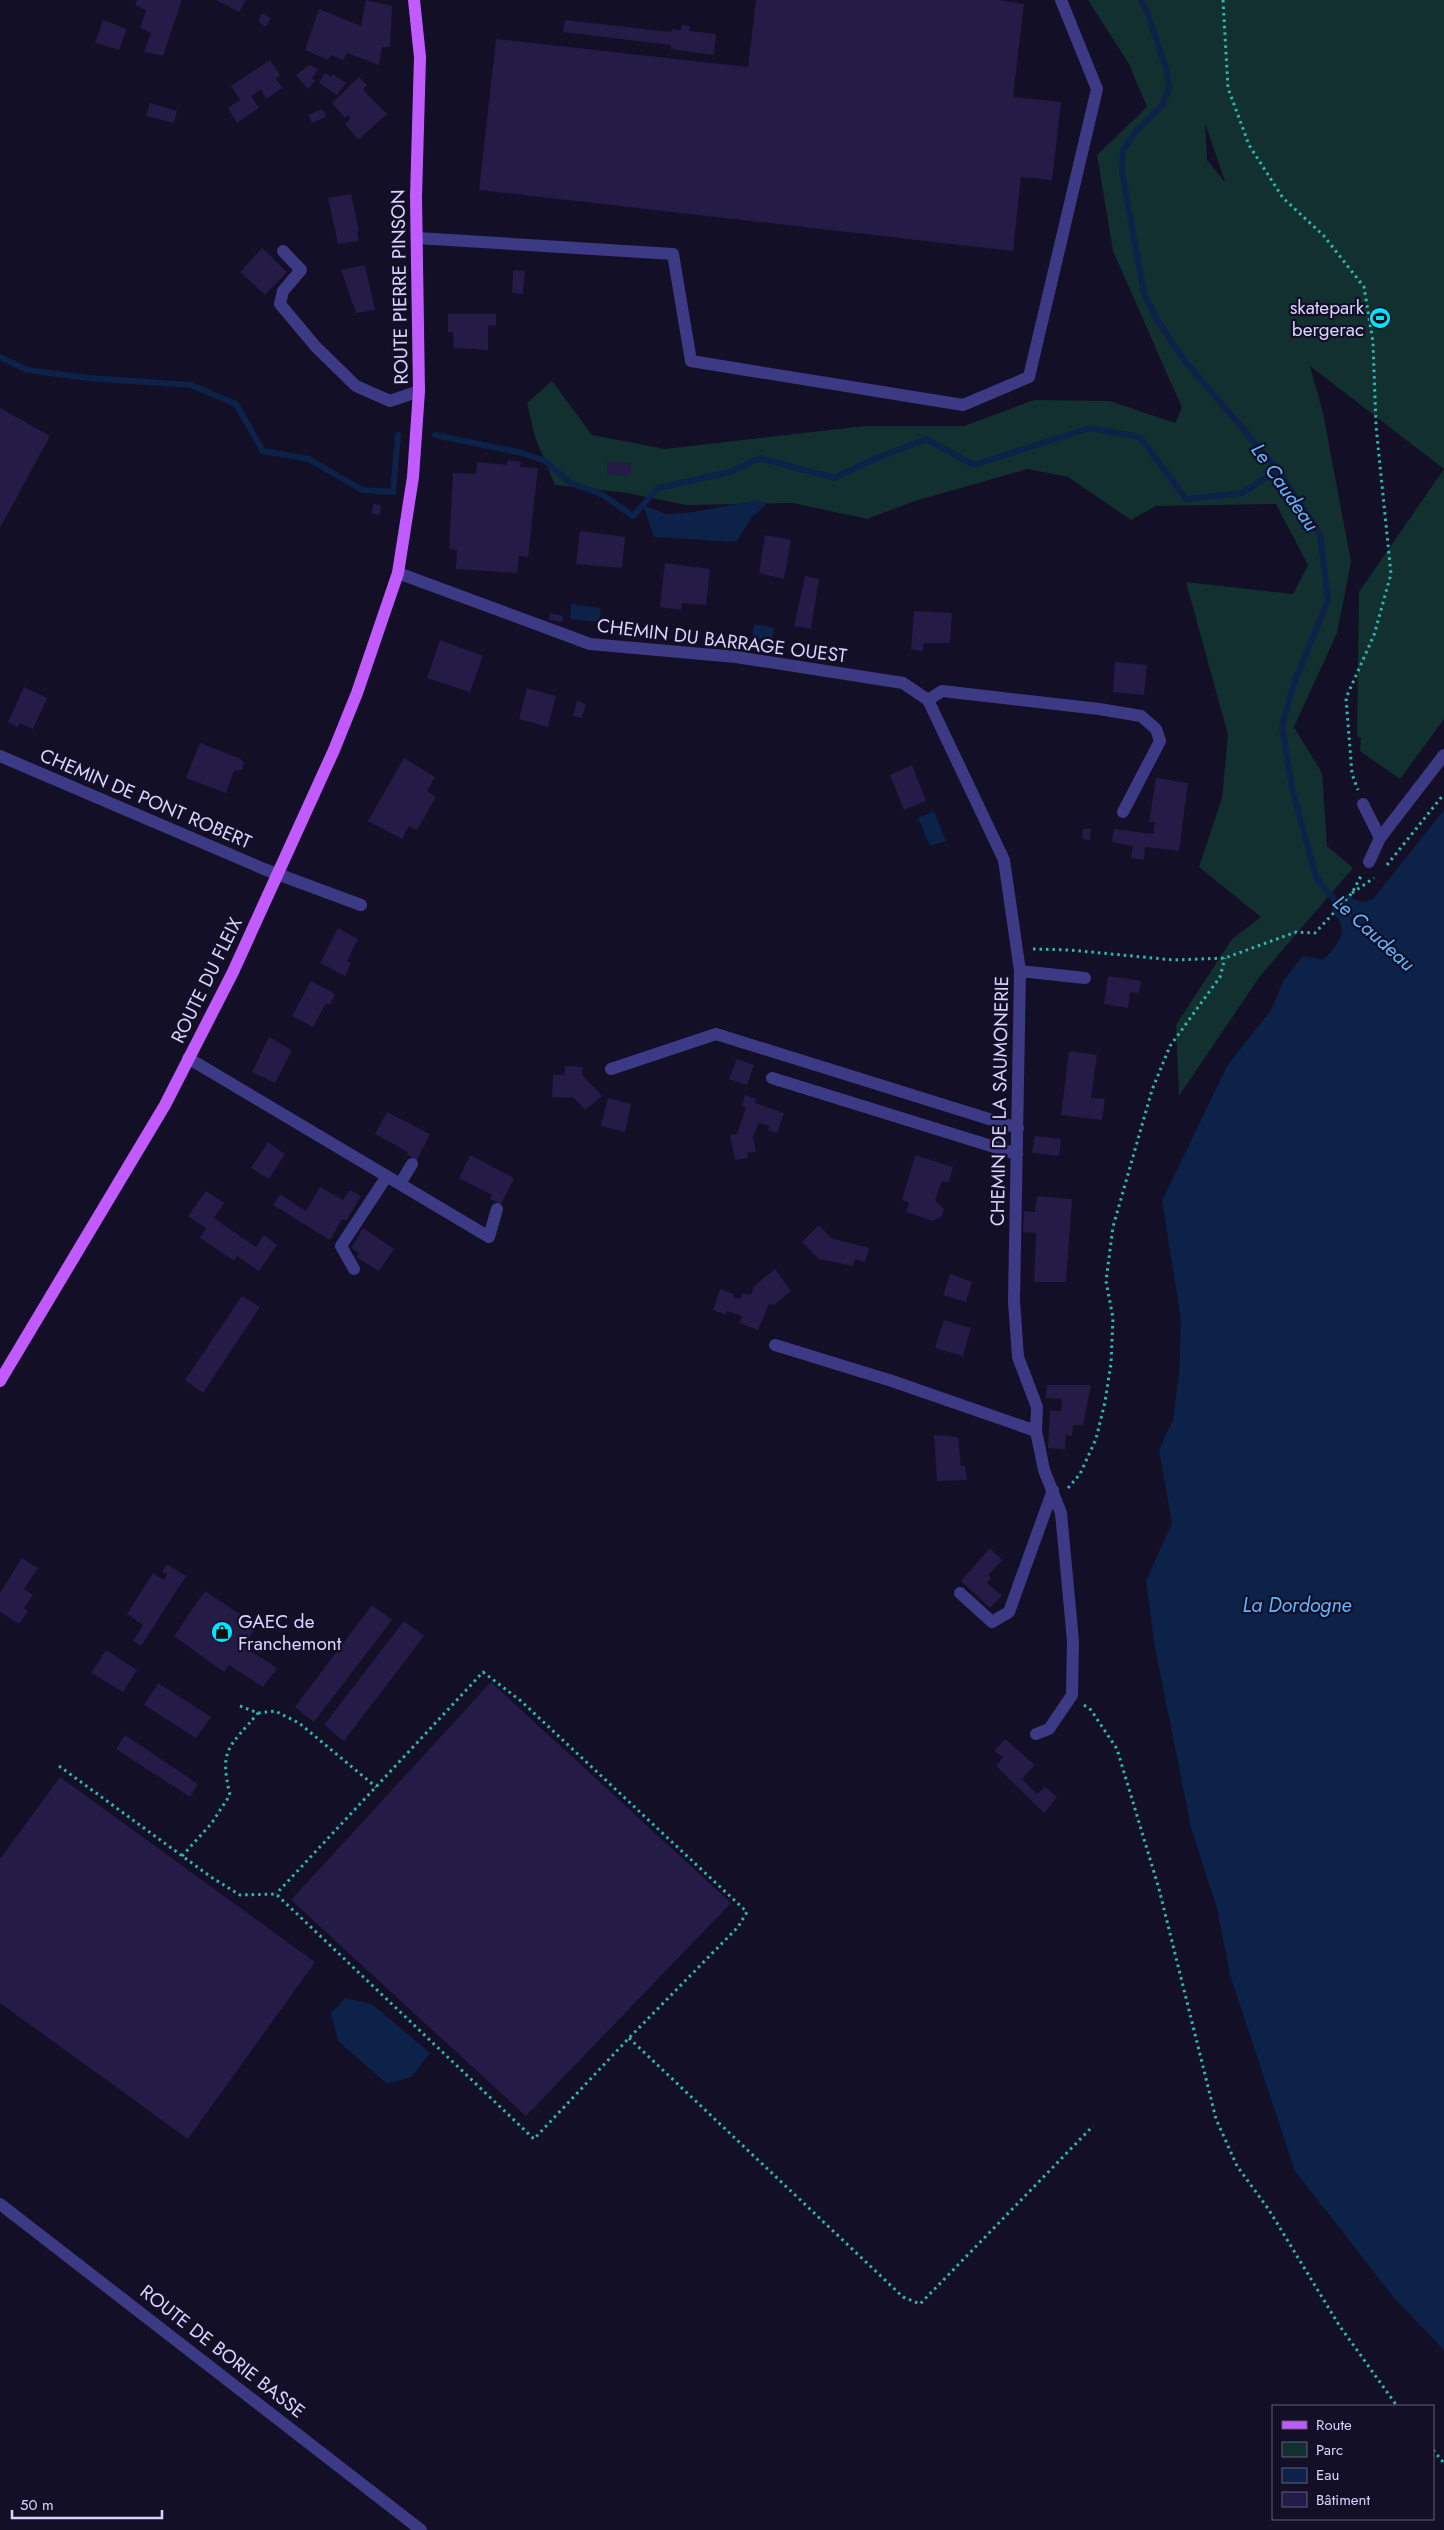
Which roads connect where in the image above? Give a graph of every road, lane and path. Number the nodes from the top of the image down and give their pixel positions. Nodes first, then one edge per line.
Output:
1 (414, 0) edge
2 (1061, 0) edge
3 (1223, 0) edge
4 (417, 238) junction
5 (282, 251) dead end
6 (419, 391) junction
7 (398, 573) junction
8 (928, 700) junction
9 (1444, 755) edge
10 (0, 756) edge
11 (1352, 774) dead end
12 (1444, 794) edge
13 (1363, 804) dead end
14 (1123, 812) dead end
15 (1380, 838) junction
16 (1369, 862) joint
17 (1385, 868) dead end
18 (277, 874) junction
19 (1379, 875) dead end
20 (1352, 893) junction
21 (361, 905) dead end
22 (1016, 948) junction
23 (1225, 958) junction
24 (1020, 971) junction
25 (1085, 978) dead end
26 (188, 1058) junction
27 (611, 1069) dead end
28 (772, 1078) dead end
29 (1018, 1128) junction
30 (1017, 1154) junction
31 (412, 1164) dead end
32 (387, 1176) junction
33 (400, 1184) junction
34 (497, 1209) dead end
35 (354, 1269) dead end
36 (774, 1345) dead end
37 (0, 1381) edge
38 (1036, 1430) junction
39 (1057, 1502) junction
40 (960, 1593) dead end
41 (1072, 1694) junction
42 (240, 1706) dead end
43 (258, 1713) junction
44 (1036, 1734) dead end
45 (59, 1766) dead end
46 (376, 1787) junction
47 (182, 1856) junction
48 (276, 1894) junction
49 (629, 2038) junction
50 (1093, 2126) dead end
51 (0, 2204) edge
52 (1396, 2405) edge
53 (1434, 2451) edge
54 (1444, 2463) edge
55 (421, 2530) edge

1 - 4 main road, ROUTE PIERRE PINSON
2 - 4 street
3 - 11 path
4 - 6 main road, ROUTE PIERRE PINSON
5 - 6 street
6 - 7 main road, ROUTE PIERRE PINSON
7 - 8 street, CHEMIN DU BARRAGE OUEST
7 - 18 main road, ROUTE DU FLEIX
8 - 14 street
8 - 22 street, CHEMIN DE LA SAUMONERIE
9 - 15 street
10 - 18 street, CHEMIN DE PONT ROBERT
12 - 17 path
13 - 15 street
15 - 16 street
16 - 20 path
18 - 21 street, CHEMIN DE PONT ROBERT
18 - 26 main road, ROUTE DU FLEIX
19 - 20 path
20 - 23 path
22 - 23 path
22 - 24 street, CHEMIN DE LA SAUMONERIE
23 - 39 path
24 - 25 street
24 - 29 street, CHEMIN DE LA SAUMONERIE
26 - 32 street
26 - 37 main road, ROUTE DU FLEIX
27 - 29 street
28 - 30 street
29 - 30 street, CHEMIN DE LA SAUMONERIE
30 - 38 street, CHEMIN DE LA SAUMONERIE
31 - 33 street
32 - 33 street
32 - 35 street
33 - 34 street
36 - 38 street
38 - 39 street, CHEMIN DE LA SAUMONERIE
39 - 40 street
39 - 41 street, CHEMIN DE LA SAUMONERIE
41 - 44 street
41 - 52 path
42 - 43 path
43 - 46 path
43 - 47 path
45 - 47 path
46 - 48 path
46 - 49 path
47 - 48 path
48 - 49 path
49 - 50 path
51 - 55 street, ROUTE DE BORIE BASSE
53 - 54 path

